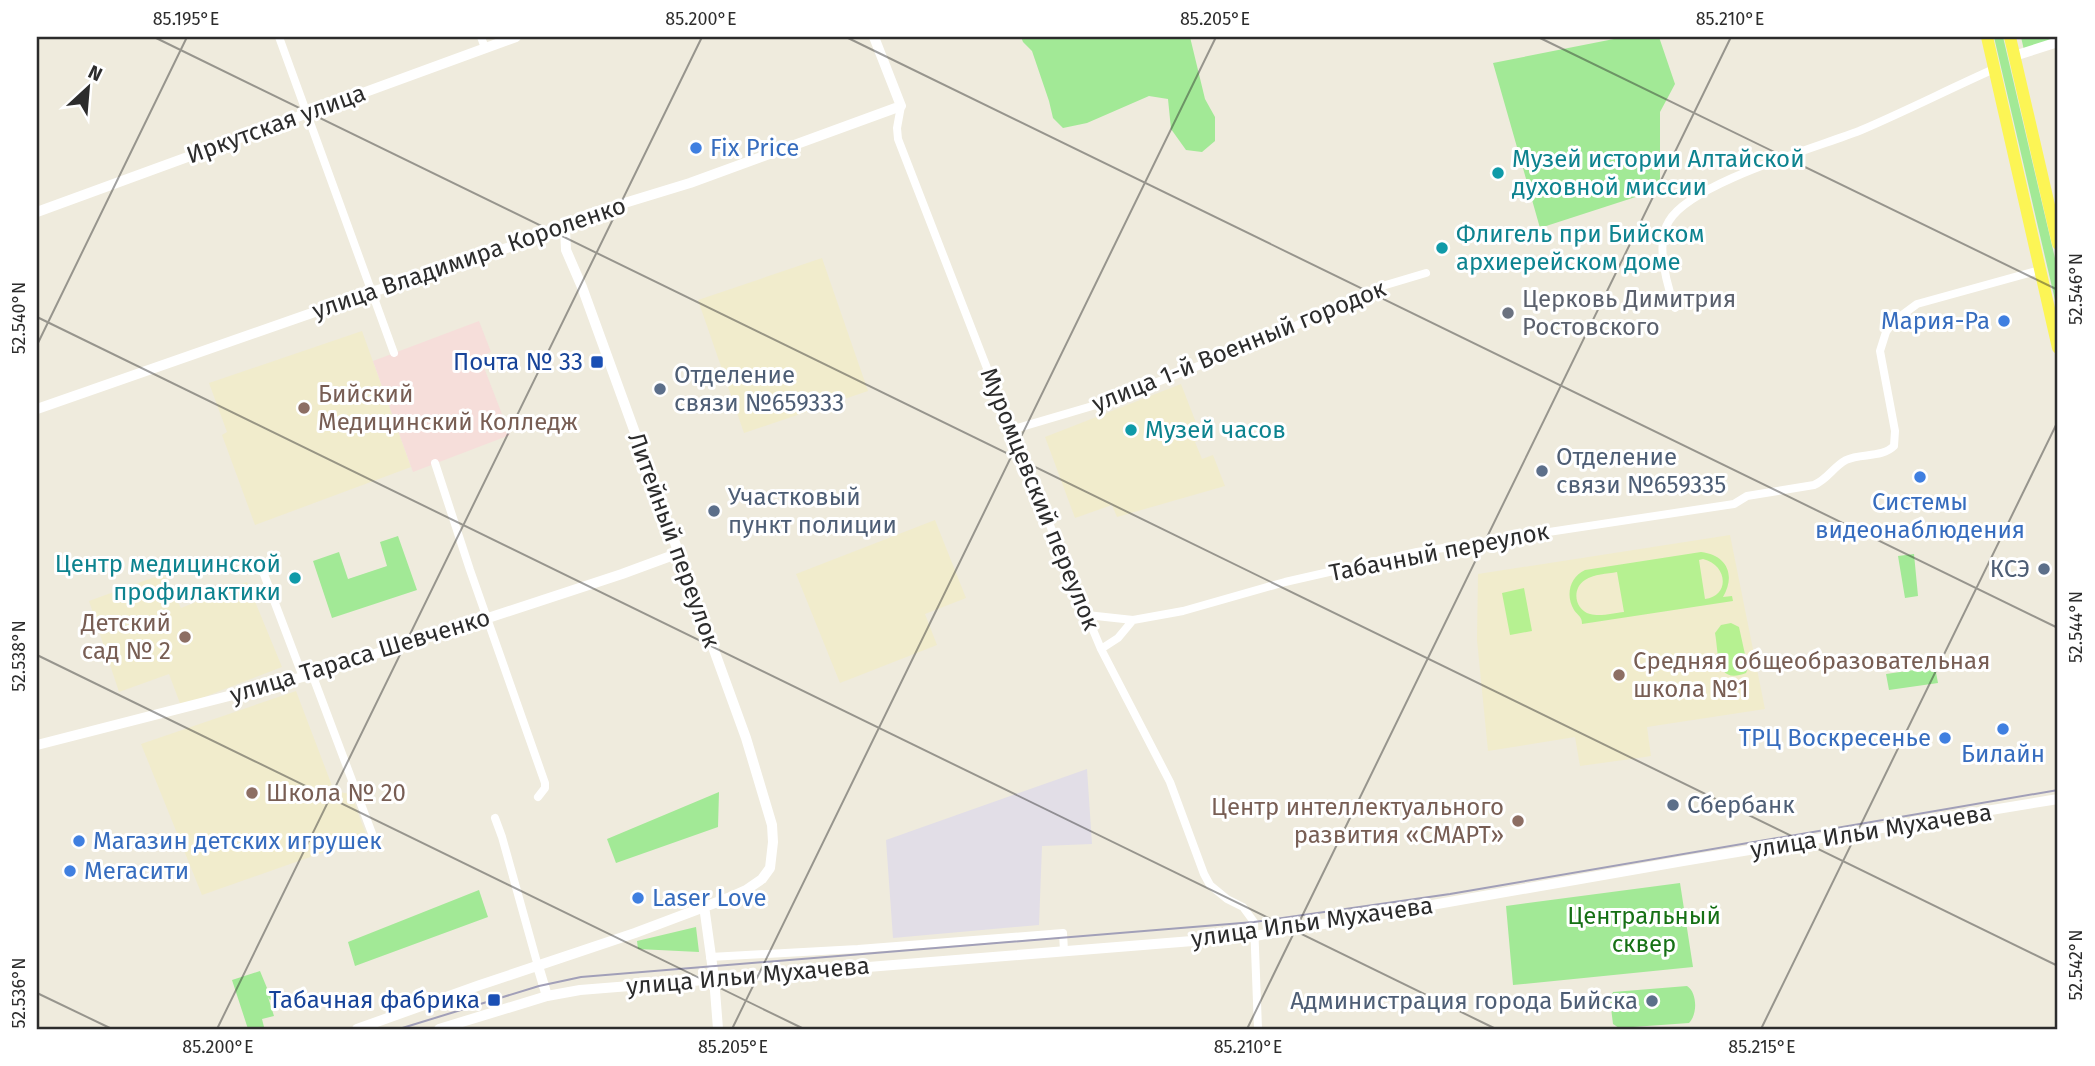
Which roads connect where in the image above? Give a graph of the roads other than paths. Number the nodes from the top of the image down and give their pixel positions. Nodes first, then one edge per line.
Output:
1 (279, 37) edge
2 (481, 37) edge
3 (516, 37) edge
4 (874, 37) edge
5 (1987, 37) edge
6 (2010, 37) edge
7 (2058, 42) edge
8 (485, 48) junction
9 (2014, 56) junction
10 (1994, 69) junction
11 (901, 106) junction
12 (307, 112) junction
13 (37, 212) edge
14 (565, 229) junction
15 (2058, 244) edge
16 (2040, 270) junction
17 (1426, 273) dead end
18 (372, 292) junction
19 (1675, 308) dead end
20 (2058, 348) edge
21 (394, 354) dead end
22 (37, 409) edge
23 (1012, 430) junction
24 (435, 463) dead end
25 (679, 553) junction
26 (262, 569) dead end
27 (1087, 615) junction
28 (488, 618) junction
29 (1133, 620) junction
30 (1101, 649) junction
31 (307, 675) junction
32 (37, 746) edge
33 (538, 797) dead end
34 (2058, 799) edge
35 (495, 818) dead end
36 (376, 844) dead end
37 (772, 855) joint
38 (704, 906) junction
39 (1255, 936) junction
40 (1064, 951) junction
41 (710, 957) junction
42 (538, 966) junction
43 (714, 978) junction
44 (547, 996) junction
45 (463, 1026) edge
46 (357, 1029) edge
47 (439, 1029) edge
48 (718, 1029) edge
49 (1258, 1029) edge

1 - 12 street
2 - 8 street
3 - 8 street, Иркутская улица
4 - 11 main road, Муромцевский переулок
5 - 10 main road
6 - 9 main road
7 - 9 main road
8 - 12 street, Иркутская улица
9 - 15 main road
10 - 16 main road
10 - 19 street
11 - 14 main road, улица Владимира Короленко
11 - 23 street, Муромцевский переулок
12 - 13 street, Иркутская улица
12 - 18 street
14 - 18 street, улица Владимира Короленко
14 - 25 main road, Литейный переулок
16 - 20 main road
16 - 29 street, Табачный переулок
17 - 23 street, улица 1-й Военный городок
18 - 21 street
18 - 22 street, улица Владимира Короленко
23 - 27 street, Муромцевский переулок
24 - 28 street
25 - 28 street, улица Тараса Шевченко
25 - 37 main road, Литейный переулок
26 - 31 street
27 - 29 street, Табачный переулок
27 - 30 street, Муромцевский переулок
28 - 31 street, улица Тараса Шевченко
28 - 33 street
29 - 30 street
30 - 39 street, Муромцевский переулок
31 - 32 street, улица Тараса Шевченко
31 - 36 street
34 - 39 main road, улица Ильи Мухачева
35 - 42 street
37 - 38 main road, улица Ильи Мухачева
38 - 41 main road
38 - 42 main road, улица Ильи Мухачева
39 - 40 main road, улица Ильи Мухачева
39 - 49 street
40 - 41 street
40 - 43 main road, улица Ильи Мухачева
41 - 43 main road
42 - 44 main road
42 - 46 main road, улица Ильи Мухачева
43 - 44 main road, улица Ильи Мухачева
43 - 48 main road
44 - 45 main road, улица Ильи Мухачева
45 - 47 main road, улица Ильи Мухачева

